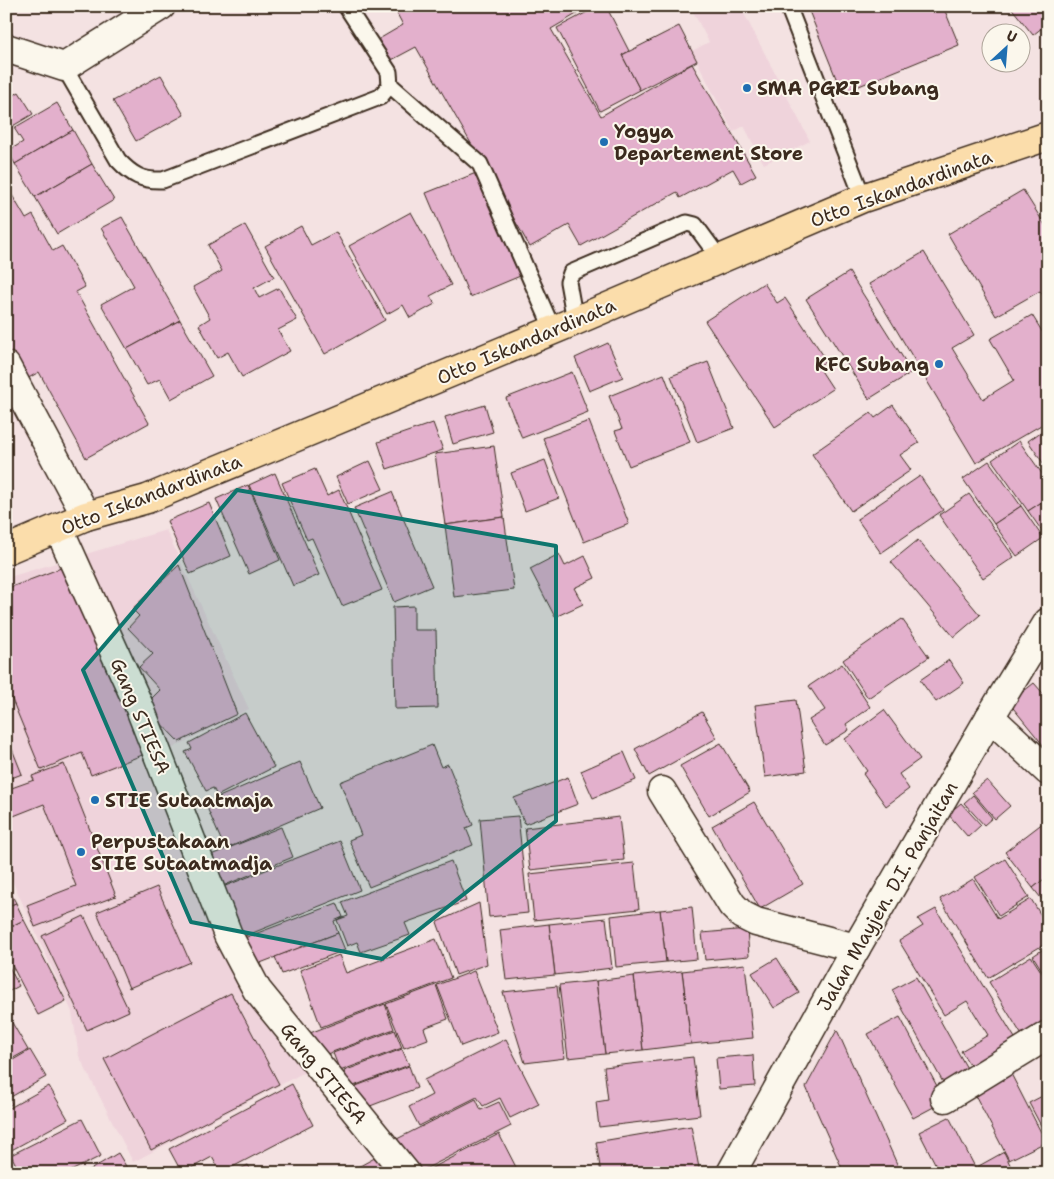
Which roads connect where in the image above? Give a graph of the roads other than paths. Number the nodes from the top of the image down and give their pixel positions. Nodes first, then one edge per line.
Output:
1 (161, 6) edge
2 (346, 6) edge
3 (788, 6) edge
4 (6, 48) edge
5 (64, 67) junction
6 (390, 85) junction
7 (1048, 136) edge
8 (863, 198) junction
9 (720, 259) junction
10 (564, 326) junction
11 (6, 366) edge
12 (86, 516) junction
13 (59, 529) junction
14 (6, 550) edge
15 (1048, 622) edge
16 (990, 717) junction
17 (1048, 772) edge
18 (662, 791) dead end
19 (856, 948) junction
20 (1048, 1035) edge
21 (945, 1098) dead end
22 (406, 1173) edge
23 (732, 1173) edge

1 - 5 street
2 - 6 lane
3 - 8 lane
4 - 5 street
5 - 6 lane
6 - 10 lane
7 - 8 main road, Otto Iskandardinata
8 - 9 main road, Otto Iskandardinata
9 - 10 main road, Otto Iskandardinata
9 - 10 lane
10 - 12 main road, Otto Iskandardinata
11 - 12 street
12 - 13 main road, Otto Iskandardinata
13 - 14 main road, Otto Iskandardinata
13 - 22 street, Gang STIESA
15 - 16 street, Jalan Mayjen. D.I. Panjaitan
16 - 17 street
16 - 19 street, Jalan Mayjen. D.I. Panjaitan
18 - 19 street
19 - 23 street, Jalan Mayjen. D.I. Panjaitan
20 - 21 street

